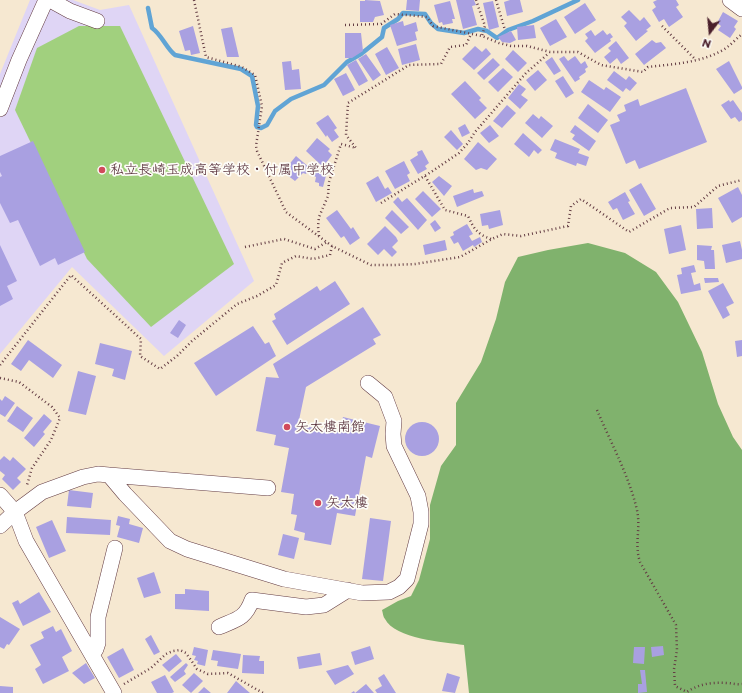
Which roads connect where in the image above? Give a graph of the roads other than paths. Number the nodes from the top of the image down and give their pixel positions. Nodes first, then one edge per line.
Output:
1 (46, 0) edge
2 (50, 0) edge
3 (730, 0) edge
4 (742, 9) edge
5 (97, 21) dead end
6 (0, 109) edge
7 (368, 383) dead end
8 (109, 475) junction
9 (268, 488) dead end
10 (0, 495) edge
11 (14, 512) junction
12 (0, 526) edge
13 (115, 548) dead end
14 (348, 590) junction
15 (219, 627) dead end
16 (92, 655) junction
17 (113, 692) edge

1 - 6 street
2 - 5 street
3 - 4 street
7 - 14 street
8 - 9 street
8 - 11 street
8 - 14 street
10 - 11 street
11 - 12 street
11 - 16 street
13 - 16 street
14 - 15 street
16 - 17 street

